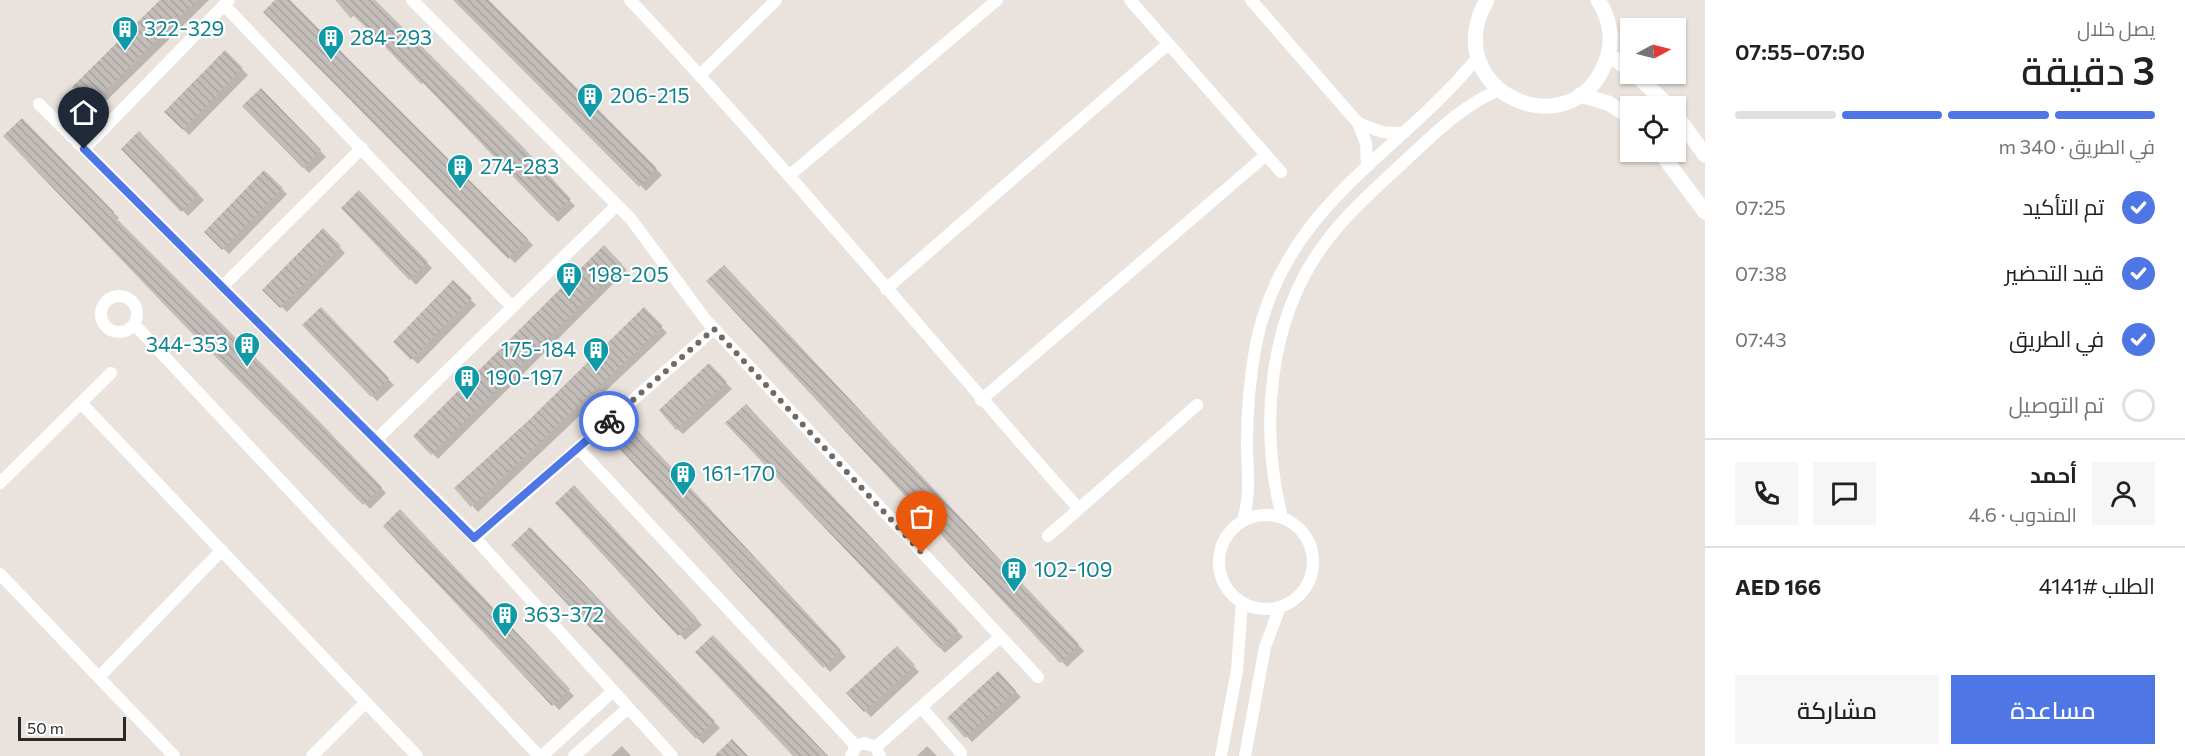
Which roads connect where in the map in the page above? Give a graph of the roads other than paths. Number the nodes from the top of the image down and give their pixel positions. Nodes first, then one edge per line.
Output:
1 (412, 0) edge
2 (630, 0) edge
3 (776, 0) edge
4 (997, 0) edge
5 (1130, 0) edge
6 (1251, 0) edge
7 (1487, 0) edge
8 (1598, 0) edge
9 (226, 2) edge
10 (1168, 44) junction
11 (1608, 55) junction
12 (1478, 57) junction
13 (1620, 63) edge
14 (700, 75) junction
15 (1646, 84) edge
16 (1499, 90) junction
17 (1580, 95) junction
18 (1658, 96) edge
19 (39, 104) dead end
20 (1620, 111) edge
21 (1358, 123) junction
22 (1686, 129) edge
23 (1400, 134) junction
24 (362, 148) junction
25 (84, 149) junction
26 (1266, 155) junction
27 (1705, 155) edge
28 (1668, 162) edge
29 (1367, 165) junction
30 (1281, 172) dead end
31 (790, 175) junction
32 (617, 205) junction
33 (1705, 212) edge
34 (222, 287) junction
35 (886, 289) junction
36 (512, 307) junction
37 (134, 324) dead end
38 (714, 329) junction
39 (111, 373) dead end
40 (981, 400) junction
41 (81, 403) junction
42 (1197, 405) dead end
43 (376, 439) junction
44 (578, 448) junction
45 (0, 483) edge
46 (1079, 509) junction
47 (1282, 517) junction
48 (1243, 520) junction
49 (1048, 536) dead end
50 (474, 538) junction
51 (222, 550) junction
52 (0, 574) edge
53 (1242, 603) junction
54 (1280, 607) junction
55 (1000, 637) junction
56 (99, 677) junction
57 (1038, 677) dead end
58 (614, 691) junction
59 (366, 702) junction
60 (921, 707) junction
61 (628, 708) junction
62 (853, 751) edge
63 (878, 752) edge
64 (961, 753) dead end
65 (174, 756) edge
66 (312, 756) edge
67 (417, 756) edge
68 (541, 756) edge
69 (574, 756) edge
70 (672, 756) edge
71 (1221, 756) edge
72 (1245, 756) edge

1 - 32 street
2 - 14 street
3 - 14 street
4 - 31 street
5 - 10 street
6 - 21 street
7 - 12 street
8 - 11 street
9 - 24 street
9 - 25 street
10 - 26 street
10 - 35 street
11 - 13 street
11 - 17 street
12 - 16 street
12 - 23 street
14 - 31 street
15 - 18 street
16 - 17 street
16 - 47 street
17 - 20 street
19 - 25 street
21 - 23 street
21 - 29 street
22 - 27 street
23 - 29 street
24 - 34 street
24 - 36 street
25 - 34 street
26 - 30 street
26 - 40 street
28 - 33 street
29 - 48 street
31 - 35 street
32 - 36 street
32 - 38 street
34 - 43 street
35 - 40 street
36 - 43 street
37 - 68 street
38 - 44 street
38 - 55 street
39 - 41 street
40 - 46 street
41 - 45 street
41 - 51 street
42 - 46 street
43 - 50 street
44 - 50 street
44 - 62 street
46 - 49 street
47 - 48 street
47 - 54 street
48 - 53 street
50 - 58 street
51 - 56 street
51 - 59 street
52 - 56 street
53 - 54 street
53 - 71 street
54 - 72 street
55 - 57 street
55 - 60 street
56 - 65 street
58 - 61 street
58 - 68 street
59 - 66 street
59 - 67 street
60 - 63 street
60 - 64 street
61 - 69 street
61 - 70 street
62 - 63 street

